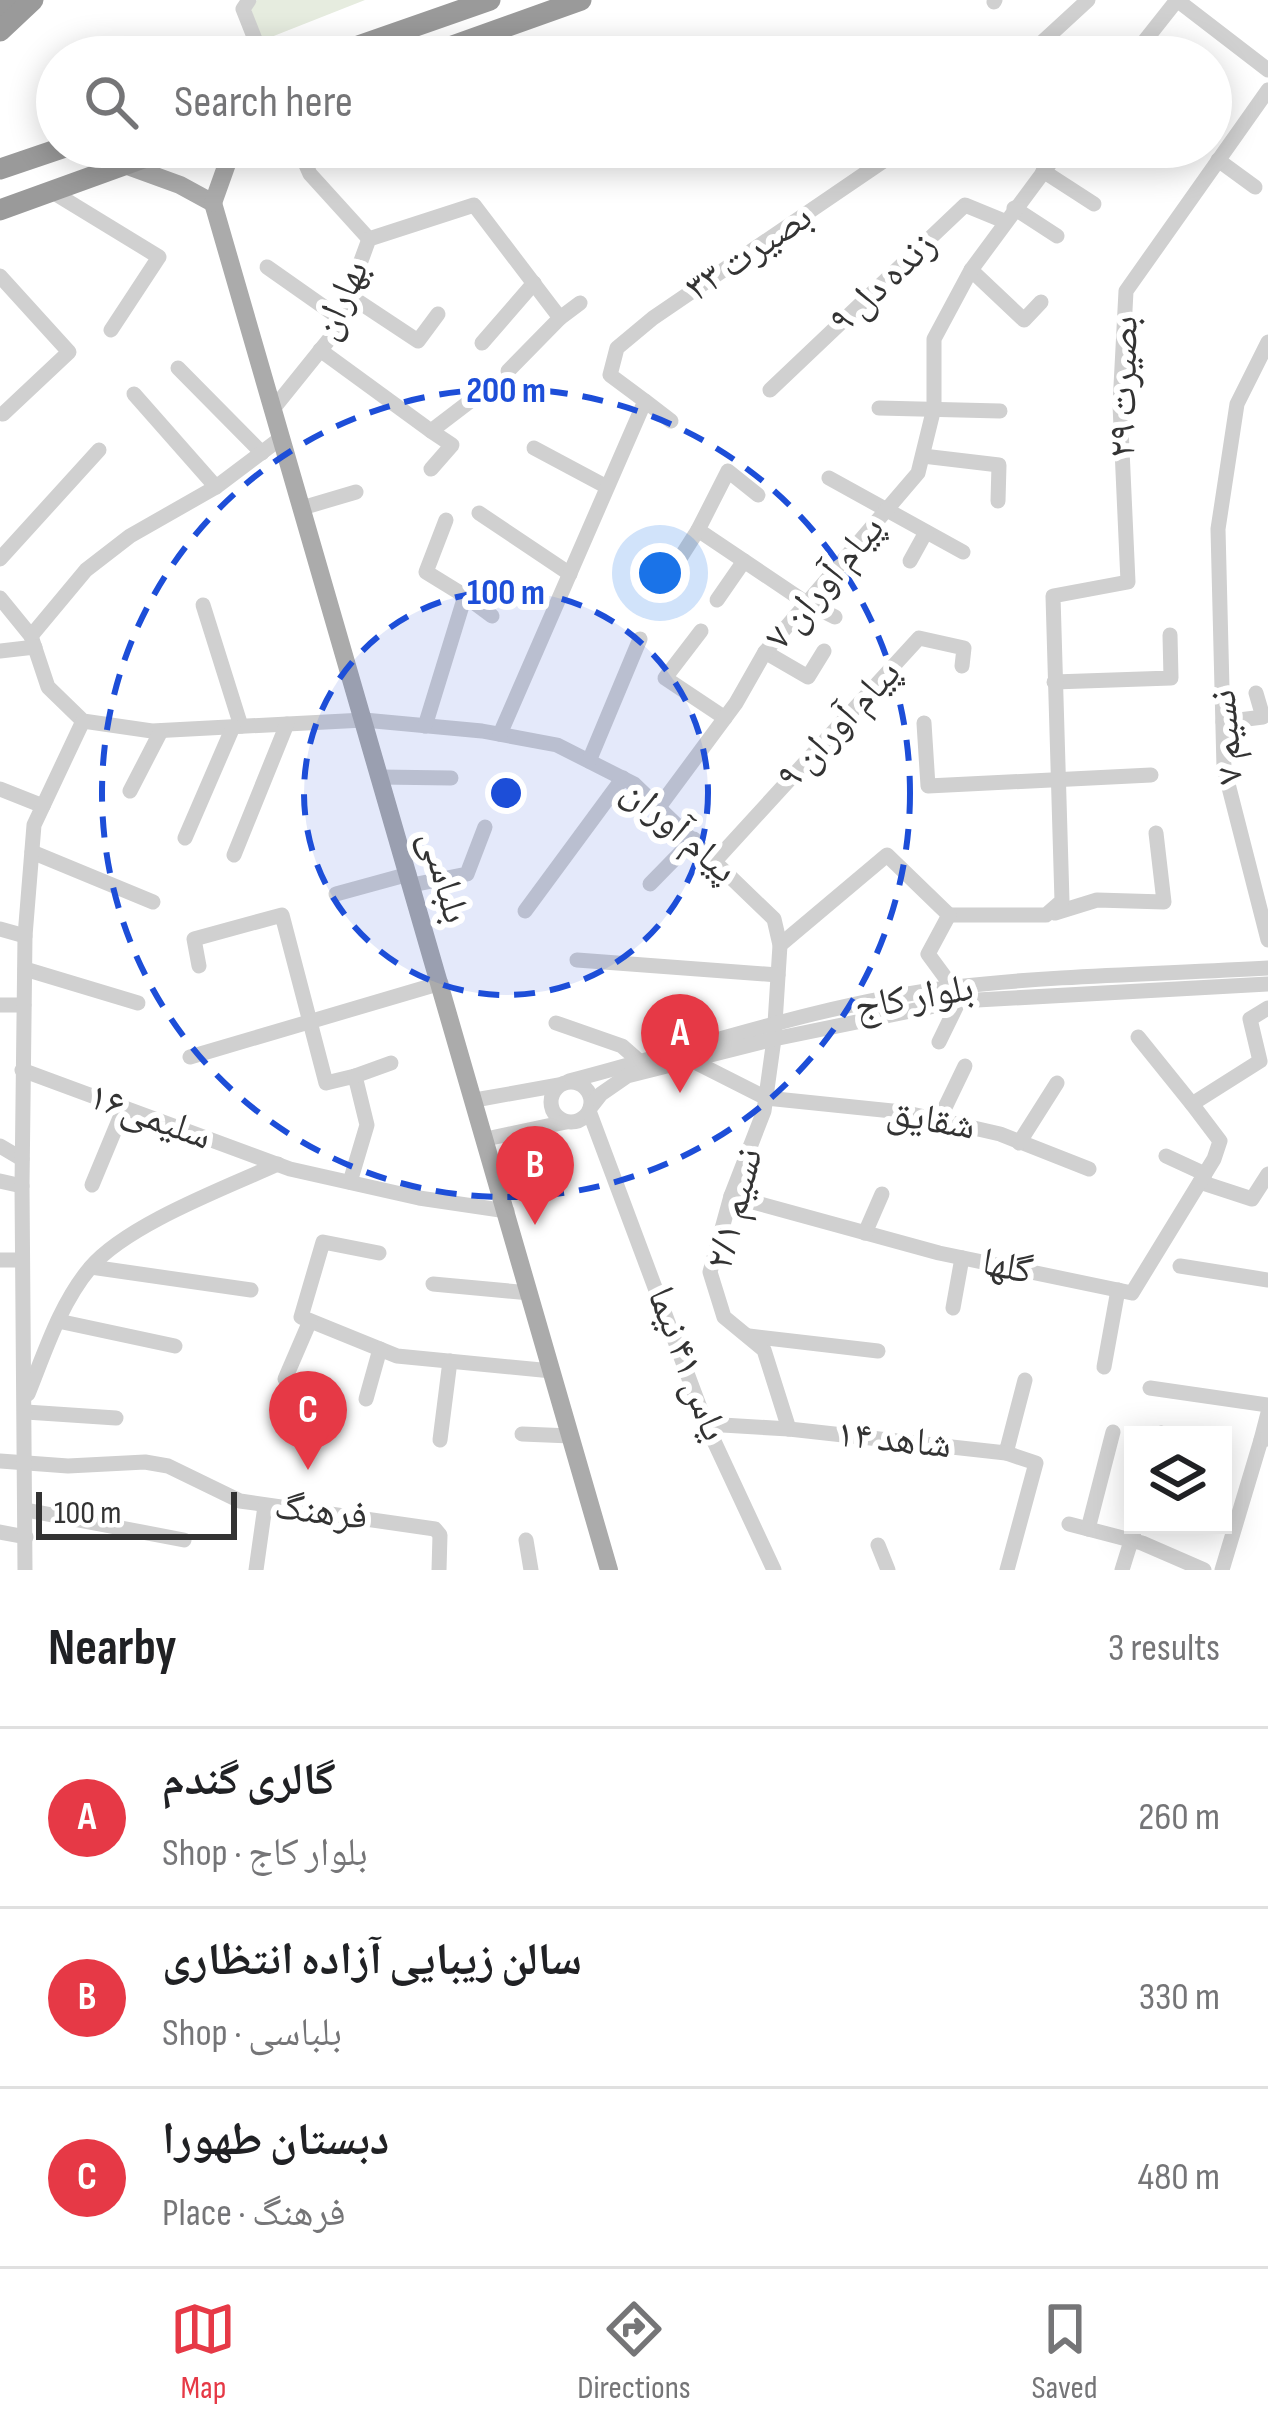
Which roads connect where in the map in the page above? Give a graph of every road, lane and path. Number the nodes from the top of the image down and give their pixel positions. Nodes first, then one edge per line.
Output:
1 (9, 0) edge
2 (32, 0) edge
3 (249, 0) edge
4 (490, 0) edge
5 (581, 0) edge
6 (1088, 0) edge
7 (1183, 2) edge
8 (0, 9) edge
9 (0, 31) edge
10 (254, 36) edge
11 (387, 36) edge
12 (481, 36) edge
13 (1049, 36) edge
14 (1151, 36) edge
15 (1226, 36) edge
16 (1232, 41) edge
17 (1268, 70) edge
18 (1268, 91) edge
19 (1232, 141) edge
20 (36, 157) edge
21 (116, 168) edge
22 (134, 168) edge
23 (224, 168) edge
24 (307, 168) edge
25 (873, 168) edge
26 (1045, 168) edge
27 (1212, 168) edge
28 (1229, 168) edge
29 (0, 169) edge
30 (1043, 171) junction
31 (1255, 187) dead end
32 (51, 191) junction
33 (212, 203) junction
34 (1094, 204) dead end
35 (0, 210) edge
36 (1009, 215) junction
37 (1057, 236) dead end
38 (369, 239) junction
39 (267, 267) dead end
40 (970, 270) junction
41 (0, 276) edge
42 (534, 284) junction
43 (350, 296) junction
44 (1041, 302) dead end
45 (580, 303) dead end
46 (438, 314) dead end
47 (560, 318) junction
48 (341, 319) junction
49 (112, 330) dead end
50 (1268, 342) edge
51 (482, 343) dead end
52 (320, 350) junction
53 (178, 368) dead end
54 (508, 371) dead end
55 (770, 390) dead end
56 (134, 394) dead end
57 (645, 401) junction
58 (470, 402) dead end
59 (879, 408) dead end
60 (934, 408) junction
61 (273, 409) junction
62 (1000, 410) dead end
63 (2, 414) edge
64 (671, 421) dead end
65 (431, 431) junction
66 (281, 438) junction
67 (534, 448) dead end
68 (99, 449) dead end
69 (262, 453) junction
70 (923, 457) junction
71 (431, 469) dead end
72 (829, 478) dead end
73 (216, 488) junction
74 (608, 488) junction
75 (356, 492) dead end
76 (758, 495) dead end
77 (998, 501) dead end
78 (302, 508) junction
79 (885, 510) junction
80 (479, 513) dead end
81 (446, 520) dead end
82 (698, 530) junction
83 (926, 532) junction
84 (963, 552) dead end
85 (0, 559) edge
86 (743, 561) junction
87 (910, 561) dead end
88 (677, 563) dead end
89 (569, 574) junction
90 (465, 596) junction
91 (0, 598) edge
92 (718, 600) dead end
93 (805, 602) junction
94 (203, 605) dead end
95 (492, 616) dead end
96 (835, 617) dead end
97 (701, 631) dead end
98 (1170, 635) dead end
99 (640, 639) dead end
100 (33, 642) junction
101 (0, 651) edge
102 (824, 651) dead end
103 (765, 652) junction
104 (962, 666) dead end
105 (1054, 682) junction
106 (1256, 693) dead end
107 (724, 718) junction
108 (364, 720) junction
109 (83, 721) junction
110 (1222, 722) junction
111 (924, 723) dead end
112 (286, 724) junction
113 (425, 725) junction
114 (237, 727) junction
115 (161, 731) junction
116 (500, 734) junction
117 (589, 761) junction
118 (1151, 775) dead end
119 (1058, 776) junction
120 (380, 777) junction
121 (451, 778) dead end
122 (623, 778) junction
123 (130, 791) dead end
124 (2, 795) edge
125 (43, 806) junction
126 (659, 807) junction
127 (485, 827) dead end
128 (1156, 833) dead end
129 (184, 838) dead end
130 (694, 839) junction
131 (32, 852) junction
132 (234, 855) dead end
133 (716, 860) junction
134 (410, 879) junction
135 (650, 884) dead end
136 (336, 894) dead end
137 (153, 902) dead end
138 (525, 911) dead end
139 (949, 915) junction
140 (1046, 915) junction
141 (774, 920) joint
142 (0, 929) edge
143 (26, 937) junction
144 (1268, 940) edge
145 (780, 945) junction
146 (577, 960) dead end
147 (200, 966) dead end
148 (1268, 968) edge
149 (25, 969) junction
150 (778, 975) junction
151 (441, 983) junction
152 (1268, 984) edge
153 (956, 994) junction
154 (138, 1003) dead end
155 (0, 1005) edge
156 (23, 1005) junction
157 (1268, 1008) edge
158 (556, 1023) dead end
159 (313, 1024) junction
160 (775, 1032) junction
161 (1138, 1037) dead end
162 (938, 1042) dead end
163 (190, 1057) dead end
164 (687, 1057) junction
165 (392, 1063) dead end
166 (646, 1066) junction
167 (965, 1066) dead end
168 (22, 1070) junction
169 (355, 1076) junction
170 (564, 1083) junction
171 (1057, 1083) dead end
172 (766, 1098) junction
173 (475, 1100) junction
174 (1192, 1104) junction
175 (124, 1108) junction
176 (590, 1109) junction
177 (939, 1120) junction
178 (567, 1122) junction
179 (486, 1139) junction
180 (1018, 1143) junction
181 (0, 1147) edge
182 (605, 1156) junction
183 (1166, 1156) dead end
184 (22, 1159) junction
185 (278, 1164) junction
186 (1089, 1169) dead end
187 (1206, 1172) junction
188 (1268, 1174) edge
189 (0, 1181) edge
190 (350, 1182) junction
191 (92, 1185) dead end
192 (22, 1186) junction
193 (882, 1194) dead end
194 (731, 1196) junction
195 (506, 1211) junction
196 (865, 1233) junction
197 (379, 1253) dead end
198 (962, 1258) junction
199 (0, 1260) edge
200 (22, 1260) junction
201 (1180, 1266) dead end
202 (91, 1267) junction
203 (1268, 1280) edge
204 (433, 1284) dead end
205 (251, 1291) dead end
206 (1118, 1291) junction
207 (530, 1293) junction
208 (953, 1307) dead end
209 (58, 1321) junction
210 (310, 1321) junction
211 (746, 1336) junction
212 (175, 1346) dead end
213 (380, 1349) junction
214 (878, 1351) dead end
215 (450, 1361) junction
216 (1104, 1367) dead end
217 (552, 1371) junction
218 (285, 1379) dead end
219 (1025, 1380) dead end
220 (1150, 1388) dead end
221 (366, 1399) dead end
222 (26, 1406) junction
223 (1268, 1409) edge
224 (116, 1418) dead end
225 (706, 1424) junction
226 (789, 1429) junction
227 (1113, 1432) dead end
228 (522, 1434) dead end
229 (571, 1436) junction
230 (1265, 1439) edge
231 (440, 1440) dead end
232 (1006, 1453) junction
233 (0, 1461) edge
234 (27, 1464) junction
235 (265, 1506) junction
236 (26, 1510) junction
237 (1069, 1524) dead end
238 (1088, 1529) junction
239 (1124, 1531) edge
240 (0, 1532) edge
241 (1133, 1534) edge
242 (1138, 1534) edge
243 (26, 1537) junction
244 (184, 1540) dead end
245 (526, 1540) dead end
246 (878, 1545) dead end
247 (26, 1570) edge
248 (256, 1570) edge
249 (439, 1570) edge
250 (531, 1570) edge
251 (609, 1570) edge
252 (774, 1570) edge
253 (888, 1570) edge
254 (1007, 1570) edge
255 (1122, 1570) edge
256 (1204, 1570) edge
257 (1222, 1570) edge

1 - 8 highway
2 - 9 highway
3 - 10 street
4 - 11 highway
5 - 12 highway
6 - 13 street
7 - 14 street
7 - 15 street
16 - 17 street
18 - 19 street, بصیرت ۲۹
20 - 29 highway
21 - 32 highway
22 - 33 main road
23 - 33 main road
24 - 38 street
25 - 57 street, بصیرت ۳۳
26 - 30 street
27 - 105 street, بصیرت ۲۹
28 - 31 street
30 - 34 street
30 - 36 street
32 - 35 highway
32 - 49 street
33 - 61 main road, بلباسی
36 - 37 street
36 - 40 street
36 - 55 street, زنده دل ۹
38 - 42 street, بهاران
38 - 43 street, بهاران
39 - 48 street
40 - 44 street
40 - 60 street, پیام آوران ۷
41 - 63 street
42 - 47 street, بهاران
42 - 51 street
43 - 46 street
43 - 48 street, بهاران
45 - 47 street
47 - 54 street
48 - 52 street, بهاران
50 - 110 street, نسیم ۷
52 - 61 street, بهاران
52 - 65 street
53 - 69 street
56 - 73 street
57 - 64 street
57 - 74 street
58 - 65 street
59 - 60 street
60 - 62 street
60 - 70 street, پیام آوران ۷
61 - 66 main road, بلباسی
65 - 71 street
66 - 69 street
66 - 78 main road, بلباسی
67 - 74 street
68 - 85 street
69 - 73 street
70 - 77 street
70 - 79 street, پیام آوران ۷
72 - 79 street
73 - 100 street
74 - 89 street
75 - 78 street
76 - 82 street
78 - 108 main road, بلباسی
79 - 83 street
79 - 93 street, پیام آوران ۷
80 - 89 street
81 - 90 street
82 - 86 street
82 - 88 street
83 - 84 street
83 - 87 street
86 - 92 street
86 - 93 street
89 - 116 street
90 - 95 street
90 - 113 street
91 - 100 street
93 - 96 street
93 - 103 street, پیام آوران ۷
94 - 114 street
97 - 107 street
98 - 105 street
99 - 117 street
100 - 101 street
100 - 109 street
102 - 103 street
103 - 107 street, پیام آوران ۷
104 - 133 street, پیام آوران ۹
105 - 119 street
106 - 110 street
107 - 126 street, پیام آوران ۷
108 - 112 street, پیام آوران
108 - 113 street, پیام آوران
108 - 120 main road, بلباسی
109 - 115 street, پیام آوران
109 - 125 street
110 - 144 street, نسیم ۷
111 - 119 street
112 - 114 street, پیام آوران
112 - 132 street
113 - 116 street, پیام آوران
114 - 115 street, پیام آوران
114 - 129 street
115 - 123 street
116 - 117 street, پیام آوران
117 - 122 street, پیام آوران
118 - 119 street
119 - 140 street
120 - 121 street
120 - 134 main road, بلباسی
122 - 126 street, پیام آوران
122 - 138 street
124 - 125 street
125 - 131 street
126 - 130 street, پیام آوران
127 - 134 street
128 - 140 street
130 - 133 street, پیام آوران
130 - 135 street
131 - 137 street
131 - 143 street
133 - 141 street, پیام آوران
134 - 136 street
134 - 151 main road, بلباسی
139 - 140 street
139 - 145 street
139 - 153 street
141 - 145 street, نسیم ۲/۱
142 - 143 street
143 - 149 street
145 - 150 street, نسیم ۲/۱
146 - 150 street
147 - 159 street
148 - 153 street, بلوار کاج
149 - 154 street
149 - 156 street
150 - 160 street, نسیم ۲/۱
151 - 159 street
151 - 173 main road, بلباسی
152 - 153 street, بلوار کاج
153 - 160 street, بلوار کاج
153 - 162 street
155 - 156 street
156 - 168 street
157 - 174 street
158 - 166 street
159 - 163 street
159 - 169 street
160 - 164 street, بلوار کاج
160 - 172 street, نسیم ۲/۱
161 - 174 street
164 - 166 street, بلوار کاج
164 - 172 street, شقایق
165 - 169 street
166 - 170 street, بلوار کاج
166 - 176 street, بلوار کاج
167 - 177 street
168 - 175 street, سلیمی۱۶
168 - 184 street
169 - 190 street
170 - 173 street, بلوار کاج
170 - 176 street
170 - 178 street
171 - 180 street
172 - 177 street, شقایق
172 - 194 street, نسیم ۲/۱
173 - 179 main road, بلباسی
174 - 187 street
175 - 185 street, سلیمی۱۶
175 - 191 street
176 - 178 street
176 - 182 street, یاس ۴۱ نیما
177 - 180 street, شقایق
178 - 179 street
178 - 182 street
179 - 195 main road, بلباسی
180 - 186 street, شقایق
181 - 184 street
182 - 225 street, یاس ۴۱ نیما
183 - 187 street
184 - 192 street
185 - 190 street, سلیمی۱۶
185 - 202 street
187 - 188 street
187 - 206 street
189 - 192 street
190 - 195 street, سلیمی۱۶
192 - 200 street
193 - 196 street
194 - 196 street, گلها
194 - 211 street, نسیم ۲/۱
195 - 207 main road, بلباسی
196 - 198 street, گلها
197 - 210 street
198 - 206 street, گلها
198 - 208 street
199 - 200 street
200 - 222 street
201 - 203 street
202 - 205 street
202 - 209 street
204 - 207 street
206 - 216 street
207 - 217 main road, بلباسی
209 - 212 street
209 - 222 street
210 - 213 street
210 - 218 street
211 - 214 street
211 - 226 street, نسیم ۲/۱
213 - 215 street
213 - 221 street
215 - 217 street
215 - 231 street
217 - 229 main road, بلباسی
219 - 232 street, شاهد ۱۴
220 - 223 street
222 - 224 street
222 - 234 street
223 - 230 street
225 - 226 street, شاهد ۱۴
225 - 252 street, یاس ۴۱ نیما
226 - 232 street, شاهد ۱۴
227 - 238 street
228 - 229 street
229 - 251 main road, بلباسی
230 - 257 street
232 - 254 street
233 - 234 street, فرهنگ
234 - 235 street, فرهنگ
234 - 236 street
235 - 248 street
235 - 249 street, فرهنگ
236 - 243 street
236 - 244 street
237 - 238 street
238 - 239 street
240 - 243 street
241 - 255 street
242 - 256 street
243 - 247 street
245 - 250 street
246 - 253 street

